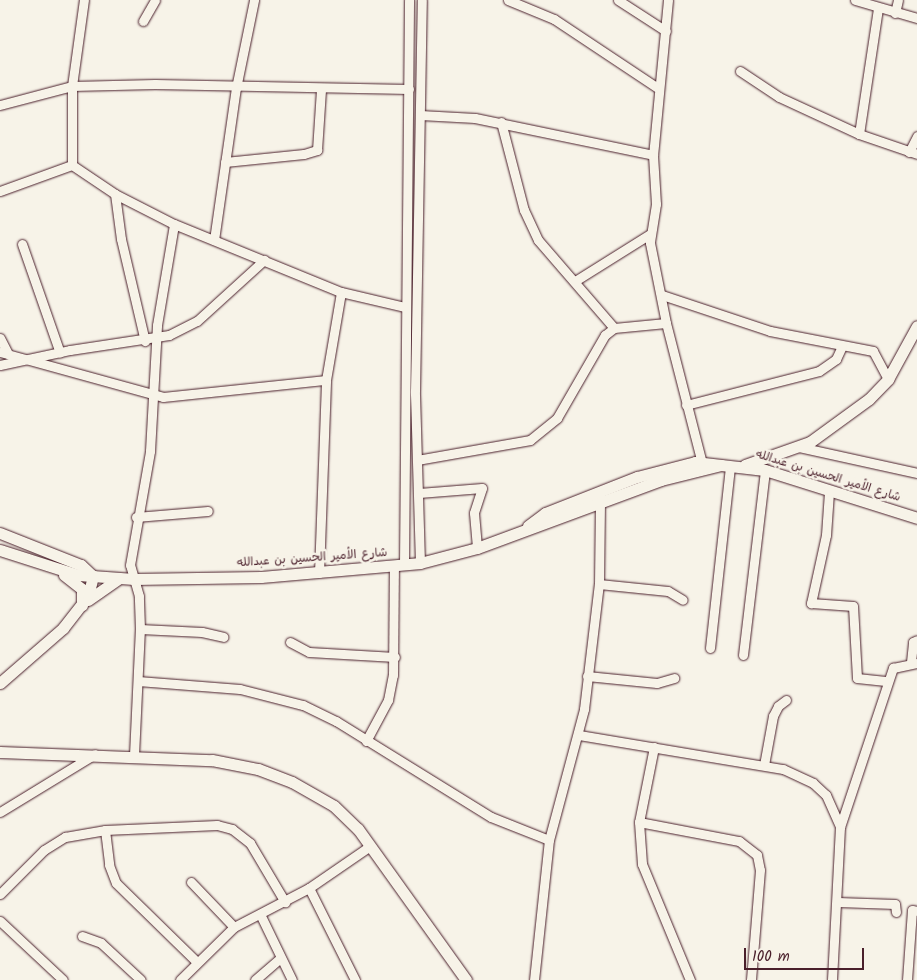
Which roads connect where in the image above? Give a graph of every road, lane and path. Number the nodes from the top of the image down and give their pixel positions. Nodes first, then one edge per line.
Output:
1 (84, 0) edge
2 (155, 0) edge
3 (254, 0) edge
4 (409, 0) edge
5 (422, 0) edge
6 (508, 0) edge
7 (618, 0) edge
8 (668, 0) edge
9 (855, 0) edge
10 (898, 0) edge
11 (878, 9) junction
12 (895, 13) junction
13 (917, 18) edge
14 (143, 21) dead end
15 (666, 31) junction
16 (740, 71) dead end
17 (72, 86) junction
18 (236, 88) junction
19 (658, 88) junction
20 (321, 89) junction
21 (409, 89) junction
22 (0, 105) edge
23 (420, 115) junction
24 (501, 122) junction
25 (859, 134) junction
26 (917, 136) edge
27 (913, 153) edge
28 (653, 155) junction
29 (225, 162) junction
30 (72, 166) junction
31 (0, 191) edge
32 (115, 194) junction
33 (174, 224) junction
34 (650, 234) junction
35 (214, 240) junction
36 (22, 244) dead end
37 (264, 260) junction
38 (406, 276) junction
39 (417, 276) junction
40 (575, 281) junction
41 (341, 292) junction
42 (662, 295) junction
43 (405, 307) junction
44 (666, 323) junction
45 (917, 326) edge
46 (614, 328) junction
47 (0, 338) edge
48 (156, 340) junction
49 (145, 341) junction
50 (842, 346) junction
51 (4, 353) edge
52 (60, 353) junction
53 (27, 360) junction
54 (0, 365) edge
55 (888, 379) junction
56 (326, 380) junction
57 (154, 396) junction
58 (686, 405) junction
59 (799, 447) junction
60 (417, 460) junction
61 (725, 465) junction
62 (744, 466) junction
63 (703, 467) junction
64 (765, 470) junction
65 (917, 473) edge
66 (829, 492) junction
67 (419, 493) junction
68 (600, 498) junction
69 (208, 511) dead end
70 (136, 517) junction
71 (917, 518) edge
72 (0, 533) edge
73 (477, 548) junction
74 (0, 550) edge
75 (420, 563) junction
76 (399, 565) junction
77 (45, 566) junction
78 (319, 573) junction
79 (93, 576) junction
80 (119, 578) junction
81 (134, 579) junction
82 (599, 584) junction
83 (683, 600) dead end
84 (82, 606) junction
85 (140, 629) junction
86 (223, 637) dead end
87 (917, 640) edge
88 (290, 642) dead end
89 (710, 648) dead end
90 (743, 656) dead end
91 (395, 658) junction
92 (914, 663) edge
93 (587, 676) junction
94 (674, 678) dead end
95 (138, 681) junction
96 (888, 681) junction
97 (0, 683) edge
98 (786, 700) dead end
99 (579, 734) junction
100 (366, 741) junction
101 (654, 747) junction
102 (0, 752) edge
103 (95, 754) junction
104 (134, 756) junction
105 (764, 765) junction
106 (0, 812) edge
107 (639, 822) junction
108 (840, 827) junction
109 (105, 830) junction
110 (549, 840) junction
111 (370, 846) junction
112 (191, 882) dead end
113 (309, 888) junction
114 (0, 894) edge
115 (285, 902) junction
116 (838, 902) junction
117 (914, 911) edge
118 (260, 914) junction
119 (0, 921) edge
120 (234, 927) junction
121 (82, 936) dead end
122 (280, 958) junction
123 (197, 962) junction
124 (63, 980) edge
125 (141, 980) edge
126 (180, 980) edge
127 (255, 980) edge
128 (292, 980) edge
129 (355, 980) edge
130 (466, 980) edge
131 (534, 980) edge
132 (690, 980) edge
133 (751, 980) edge
134 (832, 980) edge
135 (906, 980) edge

1 - 17 street
2 - 14 street
3 - 18 street
4 - 21 street
5 - 23 street
6 - 19 street
7 - 15 street
8 - 15 street
9 - 11 street
10 - 12 street
11 - 12 street
11 - 25 street
12 - 13 street
15 - 19 street
16 - 25 street
17 - 18 street
17 - 22 street
17 - 30 street
18 - 20 street
18 - 29 street
19 - 28 street
20 - 21 street
20 - 29 street
21 - 38 street
23 - 24 street
23 - 39 street
24 - 28 street
24 - 40 street
25 - 27 street
26 - 27 street
28 - 34 street
29 - 35 street
30 - 31 street
30 - 32 street
32 - 33 street
32 - 49 street
33 - 35 street
33 - 48 street
34 - 40 street
34 - 42 street
35 - 37 street
36 - 52 street
37 - 41 street
37 - 48 street
38 - 39 street
38 - 43 street
39 - 60 street
40 - 46 street
41 - 43 street
41 - 56 street
42 - 44 street
42 - 50 street
43 - 76 street
44 - 46 street
44 - 58 street
45 - 55 street
46 - 60 street
47 - 51 street
48 - 49 street
48 - 57 street
49 - 52 street
50 - 55 street
50 - 58 street
51 - 53 street
52 - 53 street
53 - 54 street
53 - 57 street
55 - 59 street
56 - 57 street
56 - 78 street
57 - 70 street
58 - 63 street
59 - 62 street
59 - 65 street
60 - 67 street
61 - 62 street, شارع الأمير الحسين بن عبدالله
61 - 63 street, شارع الأمير الحسين بن عبدالله
61 - 89 street
62 - 64 street, شارع الأمير الحسين بن عبدالله
63 - 68 street, شارع الأمير الحسين بن عبدالله
64 - 66 street, شارع الأمير الحسين بن عبدالله
64 - 90 street
66 - 71 street, شارع الأمير الحسين بن عبدالله
66 - 96 street
67 - 73 street
67 - 75 street
68 - 73 street, شارع الأمير الحسين بن عبدالله
68 - 82 street
69 - 70 street
70 - 81 street
72 - 79 street
73 - 75 street, شارع الأمير الحسين بن عبدالله
74 - 77 street, شارع الأمير الحسين بن عبدالله
75 - 76 street, شارع الأمير الحسين بن عبدالله
76 - 78 street, شارع الأمير الحسين بن عبدالله
76 - 91 street
77 - 79 street, شارع الأمير الحسين بن عبدالله
77 - 84 street
78 - 81 street, شارع الأمير الحسين بن عبدالله
79 - 80 street, شارع الأمير الحسين بن عبدالله
79 - 84 street
80 - 81 street, شارع الأمير الحسين بن عبدالله
80 - 84 street
81 - 85 street
82 - 83 street
82 - 93 street
84 - 97 street
85 - 86 street
85 - 95 street
87 - 92 street
88 - 91 street
91 - 100 street
92 - 96 street
93 - 94 street
93 - 99 street
95 - 100 street
95 - 104 street
96 - 108 street
98 - 105 street
99 - 101 street
99 - 110 street
100 - 110 street
101 - 105 street
101 - 107 street
102 - 103 street
103 - 104 street
103 - 106 street
104 - 111 street
105 - 108 street
107 - 132 street
107 - 133 street
108 - 116 street
109 - 114 street
109 - 115 street
109 - 123 street
110 - 131 street
111 - 113 street
111 - 130 street
112 - 120 street
113 - 115 street
113 - 129 street
115 - 118 street
116 - 117 street
116 - 134 street
117 - 135 street
118 - 120 street
118 - 122 street
119 - 124 street
120 - 123 street
121 - 125 street
122 - 127 street
122 - 128 street
123 - 126 street

